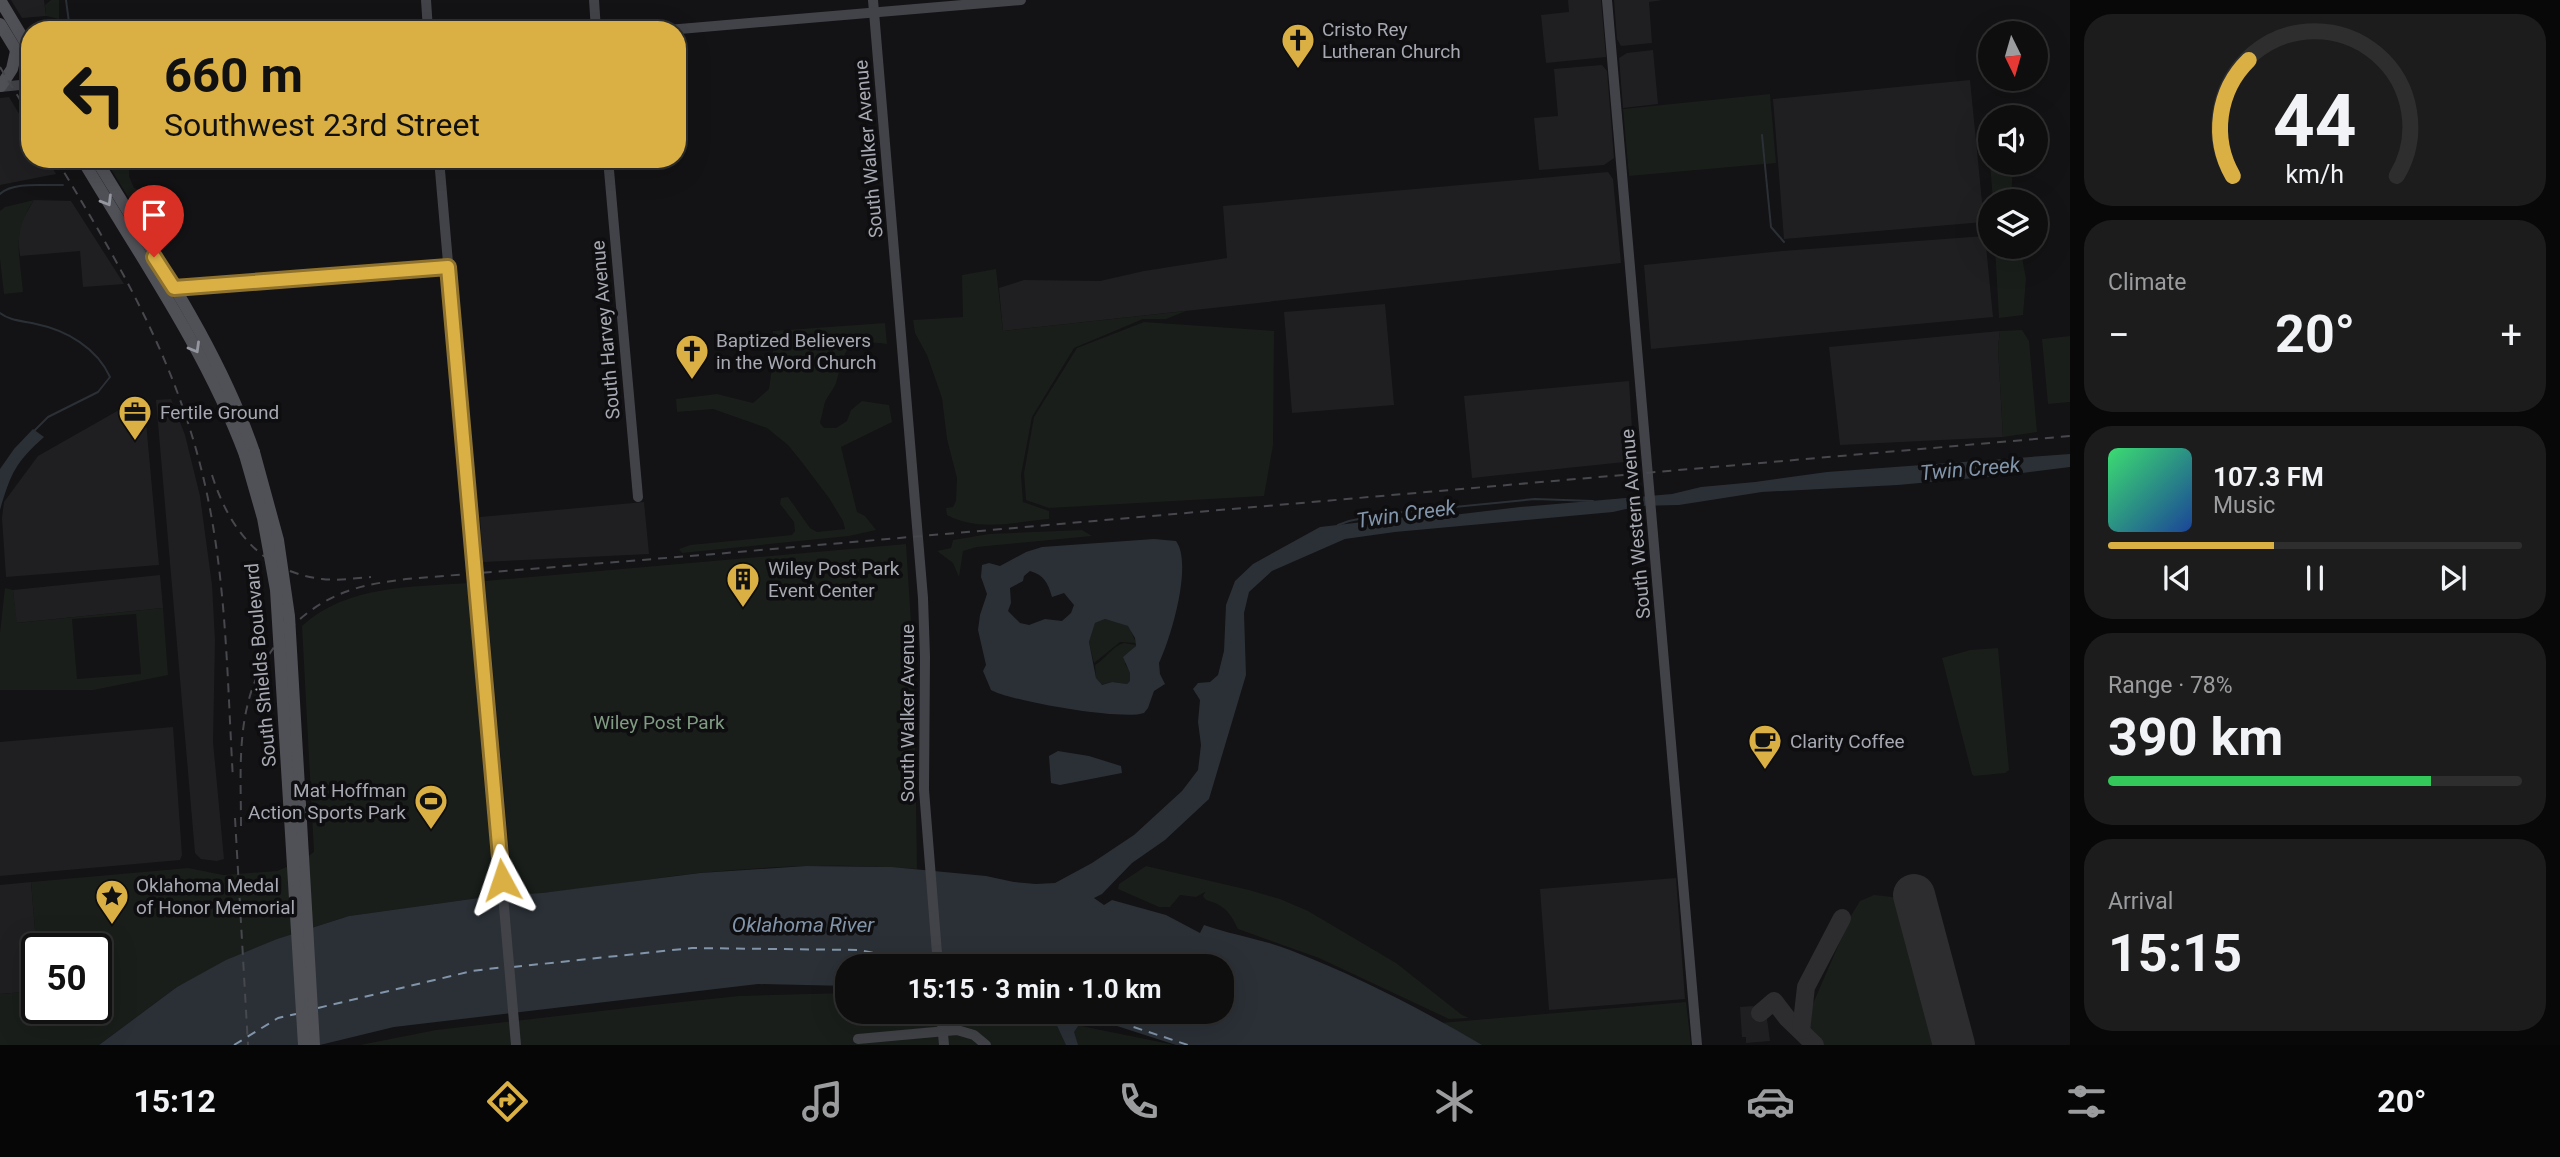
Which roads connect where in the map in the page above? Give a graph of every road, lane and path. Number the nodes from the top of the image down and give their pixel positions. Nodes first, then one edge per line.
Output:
1 (0, 0) edge
2 (426, 0) edge
3 (594, 0) edge
4 (873, 0) edge
5 (1021, 0) edge
6 (1607, 0) edge
7 (874, 13) junction
8 (427, 21) edge
9 (595, 21) edge
10 (0, 24) edge
11 (686, 29) edge
12 (21, 35) edge
13 (16, 51) junction
14 (21, 59) edge
15 (21, 85) edge
16 (1, 87) edge
17 (87, 168) edge
18 (101, 168) edge
19 (440, 168) edge
20 (609, 168) edge
21 (448, 267) junction
22 (174, 288) junction
23 (160, 289) junction
24 (250, 454) junction
25 (638, 497) dead end
26 (937, 954) edge
27 (942, 1024) edge
28 (858, 1039) dead end
29 (871, 1041) edge
30 (304, 1045) edge
31 (314, 1045) edge
32 (516, 1045) edge
33 (944, 1045) edge
34 (986, 1045) edge
35 (1697, 1045) edge

1 - 12 main road
2 - 8 main road
3 - 9 main road
4 - 7 main road, South Walker Avenue
5 - 7 main road
6 - 35 main road, South Western Avenue
7 - 11 main road
7 - 26 main road, South Walker Avenue
10 - 13 main road
13 - 14 main road
13 - 16 main road
15 - 16 main road
17 -> 23 main road, South Shields Boulevard
18 - 22 main road, South Shields Boulevard
19 - 21 main road
20 - 25 main road, South Harvey Avenue
21 - 22 main road
21 - 32 main road
22 - 23 main road
22 - 24 main road, South Shields Boulevard
23 -> 24 main road, South Shields Boulevard
24 - 30 main road, South Shields Boulevard, bridge
24 - 31 main road, South Shields Boulevard, bridge
27 - 33 main road, bridge
28 - 29 main road
29 - 34 main road

